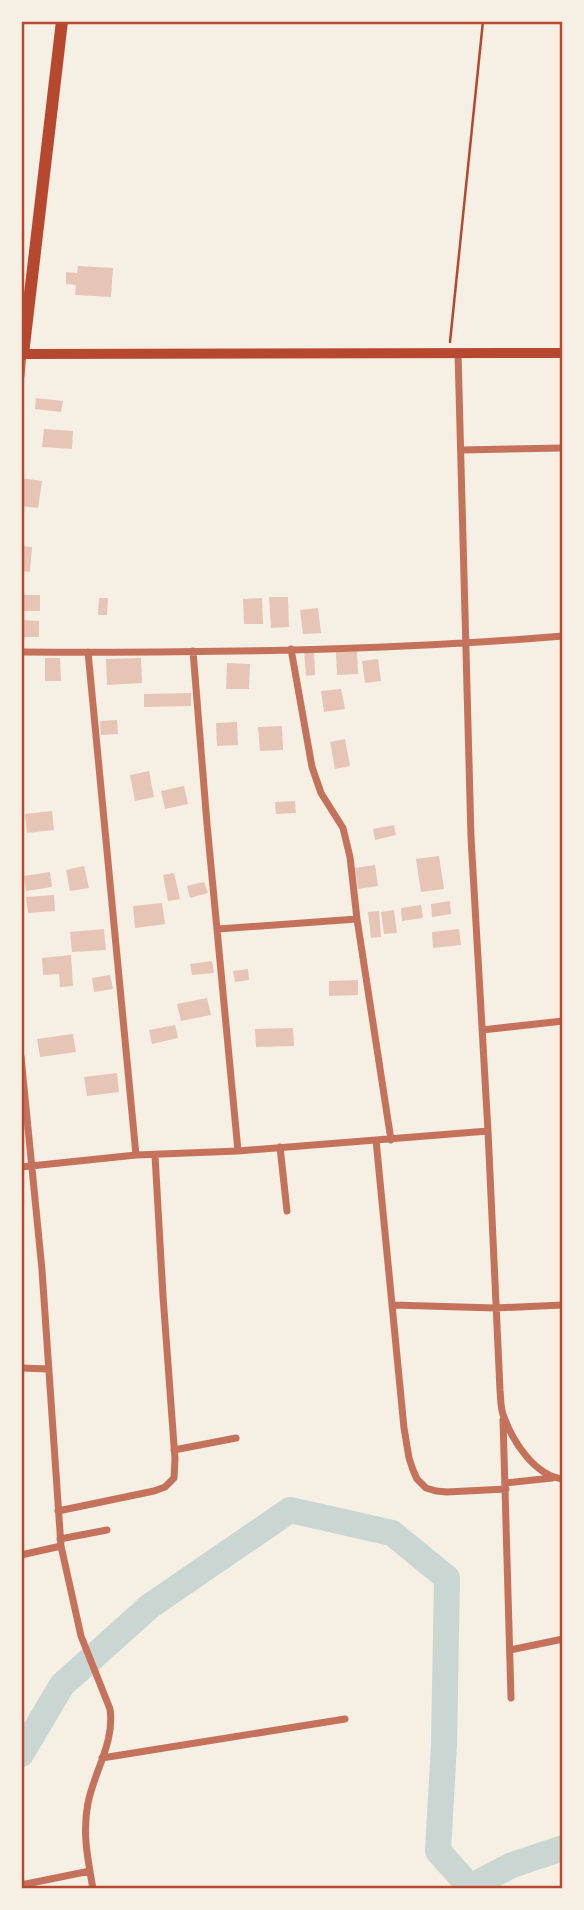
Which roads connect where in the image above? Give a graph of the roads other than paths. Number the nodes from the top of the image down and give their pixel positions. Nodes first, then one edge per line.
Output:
1 (62, 21) edge
2 (454, 353) junction
3 (563, 353) edge
4 (22, 354) edge
5 (21, 376) edge
6 (563, 448) edge
7 (461, 450) junction
8 (563, 636) edge
9 (465, 645) junction
10 (291, 649) junction
11 (193, 651) junction
12 (21, 652) edge
13 (88, 652) junction
14 (357, 919) junction
15 (218, 929) junction
16 (563, 1021) edge
17 (482, 1030) junction
18 (21, 1057) edge
19 (488, 1131) junction
20 (376, 1140) junction
21 (391, 1140) junction
22 (280, 1147) junction
23 (238, 1151) junction
24 (136, 1155) junction
25 (155, 1155) junction
26 (31, 1166) junction
27 (21, 1167) edge
28 (287, 1211) dead end
29 (393, 1305) junction
30 (563, 1305) edge
31 (495, 1308) junction
32 (21, 1368) edge
33 (49, 1369) junction
34 (502, 1415) junction
35 (236, 1438) dead end
36 (174, 1450) junction
37 (553, 1478) junction
38 (563, 1479) edge
39 (505, 1486) junction
40 (58, 1511) junction
41 (107, 1530) dead end
42 (60, 1542) junction
43 (21, 1555) edge
44 (563, 1639) edge
45 (510, 1650) junction
46 (511, 1698) dead end
47 (345, 1719) dead end
48 (102, 1758) junction
49 (90, 1871) junction
50 (21, 1885) edge
51 (93, 1889) edge

1 - 4 main road
2 - 3 main road
2 - 4 main road
2 - 7 street
4 - 5 street
6 - 7 street
7 - 9 street
8 - 9 street
9 - 10 street
9 - 17 street
10 - 11 street
10 - 14 street
11 - 13 street
11 - 15 street
12 - 13 street
13 - 24 street
14 - 15 street
14 - 21 street
15 - 23 street
16 - 17 street
17 - 19 street
18 - 26 street
19 - 21 street
19 - 31 street
20 - 21 street
20 - 22 street
20 - 29 street
22 - 23 street
22 - 28 street
23 - 25 street
24 - 25 street
24 - 26 street
25 - 36 street
26 - 27 street
26 - 33 street
29 - 31 street
29 - 39 street
30 - 31 street
31 - 34 street
32 - 33 street
33 - 40 street
34 - 37 street
34 - 39 street
35 - 36 street
36 - 40 street
37 - 38 street
37 - 39 street
39 - 45 street
40 - 42 street
41 - 42 street
42 - 43 street
42 - 48 street
44 - 45 street
45 - 46 street
47 - 48 street
48 - 49 street
49 - 50 street
49 - 51 street

